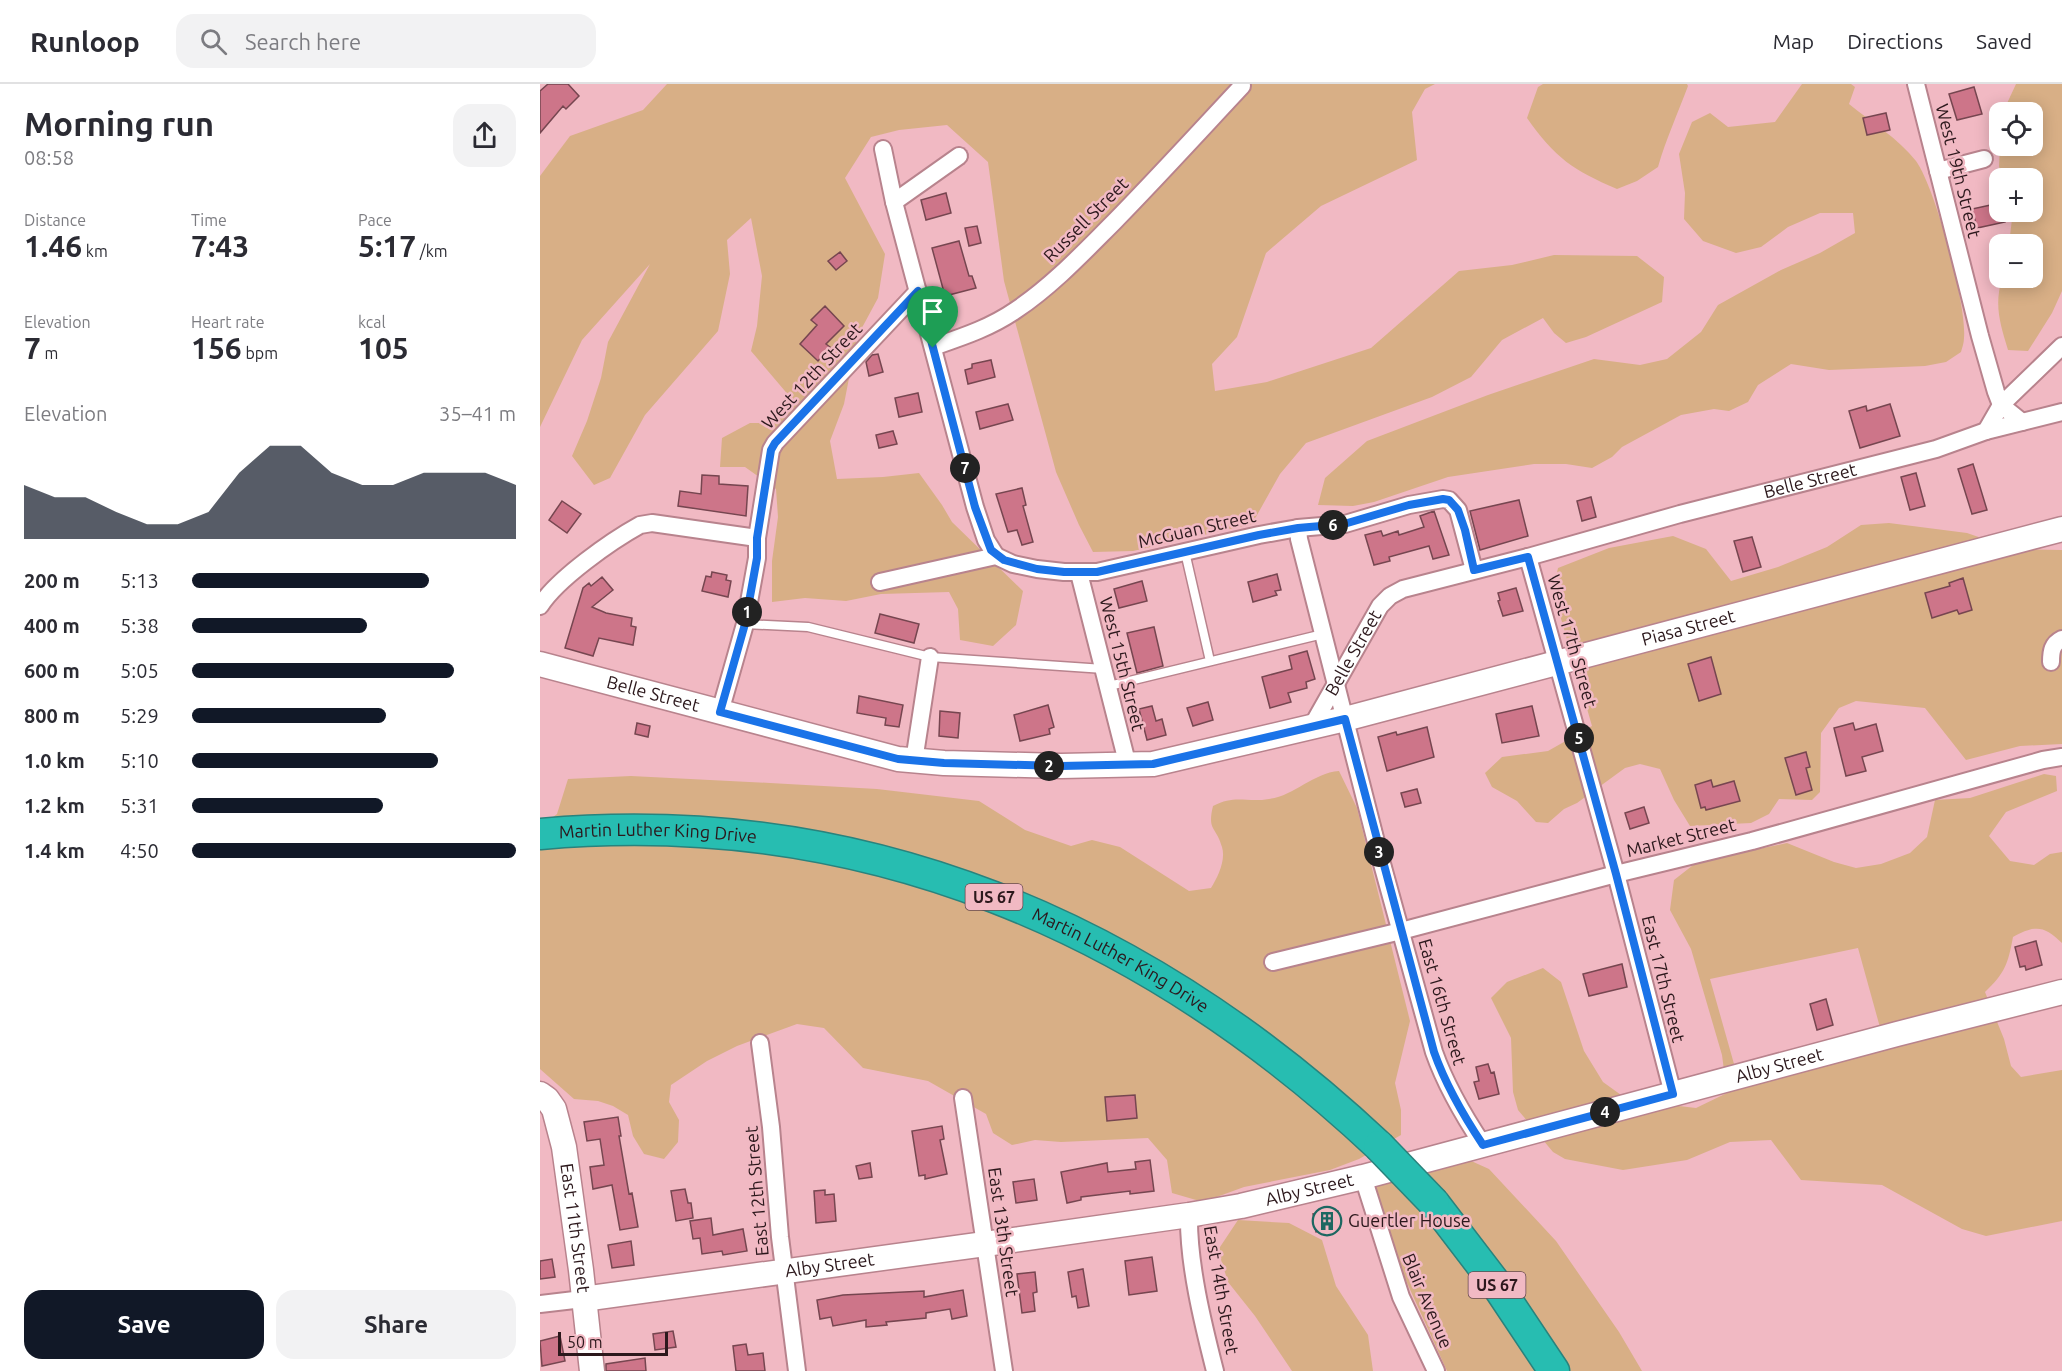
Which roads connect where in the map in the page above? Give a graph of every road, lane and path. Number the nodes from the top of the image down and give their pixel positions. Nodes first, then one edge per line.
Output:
1 (1916, 84) edge
2 (1242, 86) dead end
3 (883, 149) dead end
4 (959, 156) dead end
5 (1984, 159) dead end
6 (1938, 171) junction
7 (894, 202) junction
8 (918, 291) junction
9 (2062, 346) edge
10 (933, 348) junction
11 (2001, 405) junction
12 (2062, 412) edge
13 (2022, 422) junction
14 (1986, 431) junction
15 (1298, 528) junction
16 (2062, 529) edge
17 (757, 538) junction
18 (1185, 552) junction
19 (996, 556) junction
20 (1528, 557) junction
21 (1474, 570) junction
22 (1079, 573) junction
23 (880, 582) dead end
24 (540, 606) edge
25 (745, 624) junction
26 (1323, 634) junction
27 (2062, 639) edge
28 (930, 657) junction
29 (1210, 662) junction
30 (2050, 662) dead end
31 (1558, 663) junction
32 (540, 664) edge
33 (1104, 669) junction
34 (1335, 684) junction
35 (1109, 686) junction
36 (720, 712) junction
37 (1345, 719) junction
38 (1312, 726) junction
39 (2062, 757) edge
40 (914, 761) junction
41 (1128, 766) junction
42 (540, 834) edge
43 (1616, 874) junction
44 (1401, 931) junction
45 (1273, 962) dead end
46 (2062, 992) edge
47 (760, 1043) dead end
48 (540, 1094) edge
49 (1673, 1094) junction
50 (963, 1098) dead end
51 (1483, 1145) junction
52 (1363, 1177) junction
53 (1190, 1215) junction
54 (985, 1244) junction
55 (784, 1272) junction
56 (583, 1299) junction
57 (540, 1304) edge
58 (592, 1371) edge
59 (797, 1371) edge
60 (1004, 1371) edge
61 (1215, 1371) edge
62 (1436, 1371) edge
63 (1554, 1371) edge

1 - 6 street, West 19th Street
2 - 10 street, Russell Street
3 - 7 street
4 - 7 street
5 - 6 street
6 - 11 street, West 19th Street
7 - 8 street
8 - 10 street
8 - 17 street, West 12th Street
9 - 11 street
10 - 19 street
11 - 13 street
11 - 14 street
12 - 13 street, Belle Street
13 - 14 street, Belle Street
14 - 20 street, Belle Street
15 - 18 street, McGuan Street
15 - 21 street, McGuan Street
15 - 26 street, East 16th Street
16 - 31 street, Piasa Street
17 - 24 street
17 - 25 street, West 12th Street
18 - 22 street, McGuan Street
18 - 29 lane
19 - 22 street, McGuan Street
19 - 23 street
20 - 21 street, Belle Street
20 - 31 street, West 17th Street
21 - 34 street, Belle Street
22 - 33 street, West 15th Street
25 - 28 lane
25 - 36 street, West 12th Street
26 - 29 lane
26 - 34 street, East 16th Street
27 - 30 street
28 - 33 lane
28 - 40 street
29 - 35 lane
31 - 37 street, Piasa Street
31 - 43 street, West 17th Street
32 - 36 street, Belle Street
33 - 35 street, West 15th Street
34 - 37 street, East 16th Street
34 - 38 street, Belle Street
35 - 41 street, West 15th Street
36 - 40 street, Belle Street
37 - 38 street, Piasa Street
37 - 44 street, East 16th Street
38 - 41 street, Belle Street
39 - 43 street, Market Street
40 - 41 street, Belle Street
42 - 63 highway, Martin Luther King Drive / US 67, bridge
43 - 44 street, Market Street
43 - 49 street, East 17th Street
44 - 45 street, Market Street
44 - 51 street, East 16th Street
46 - 49 street, Alby Street
47 - 55 street, East 12th Street
48 - 56 street, East 11th Street
49 - 51 street, Alby Street
50 - 54 street, East 13th Street
51 - 52 street, Alby Street
52 - 53 street, Alby Street
52 - 62 street, Blair Avenue
53 - 54 street, Alby Street
53 - 61 street, East 14th Street
54 - 55 street, Alby Street
54 - 60 street, East 13th Street
55 - 56 street, Alby Street
55 - 59 street, East 12th Street
56 - 57 street, Alby Street
56 - 58 street, East 11th Street

